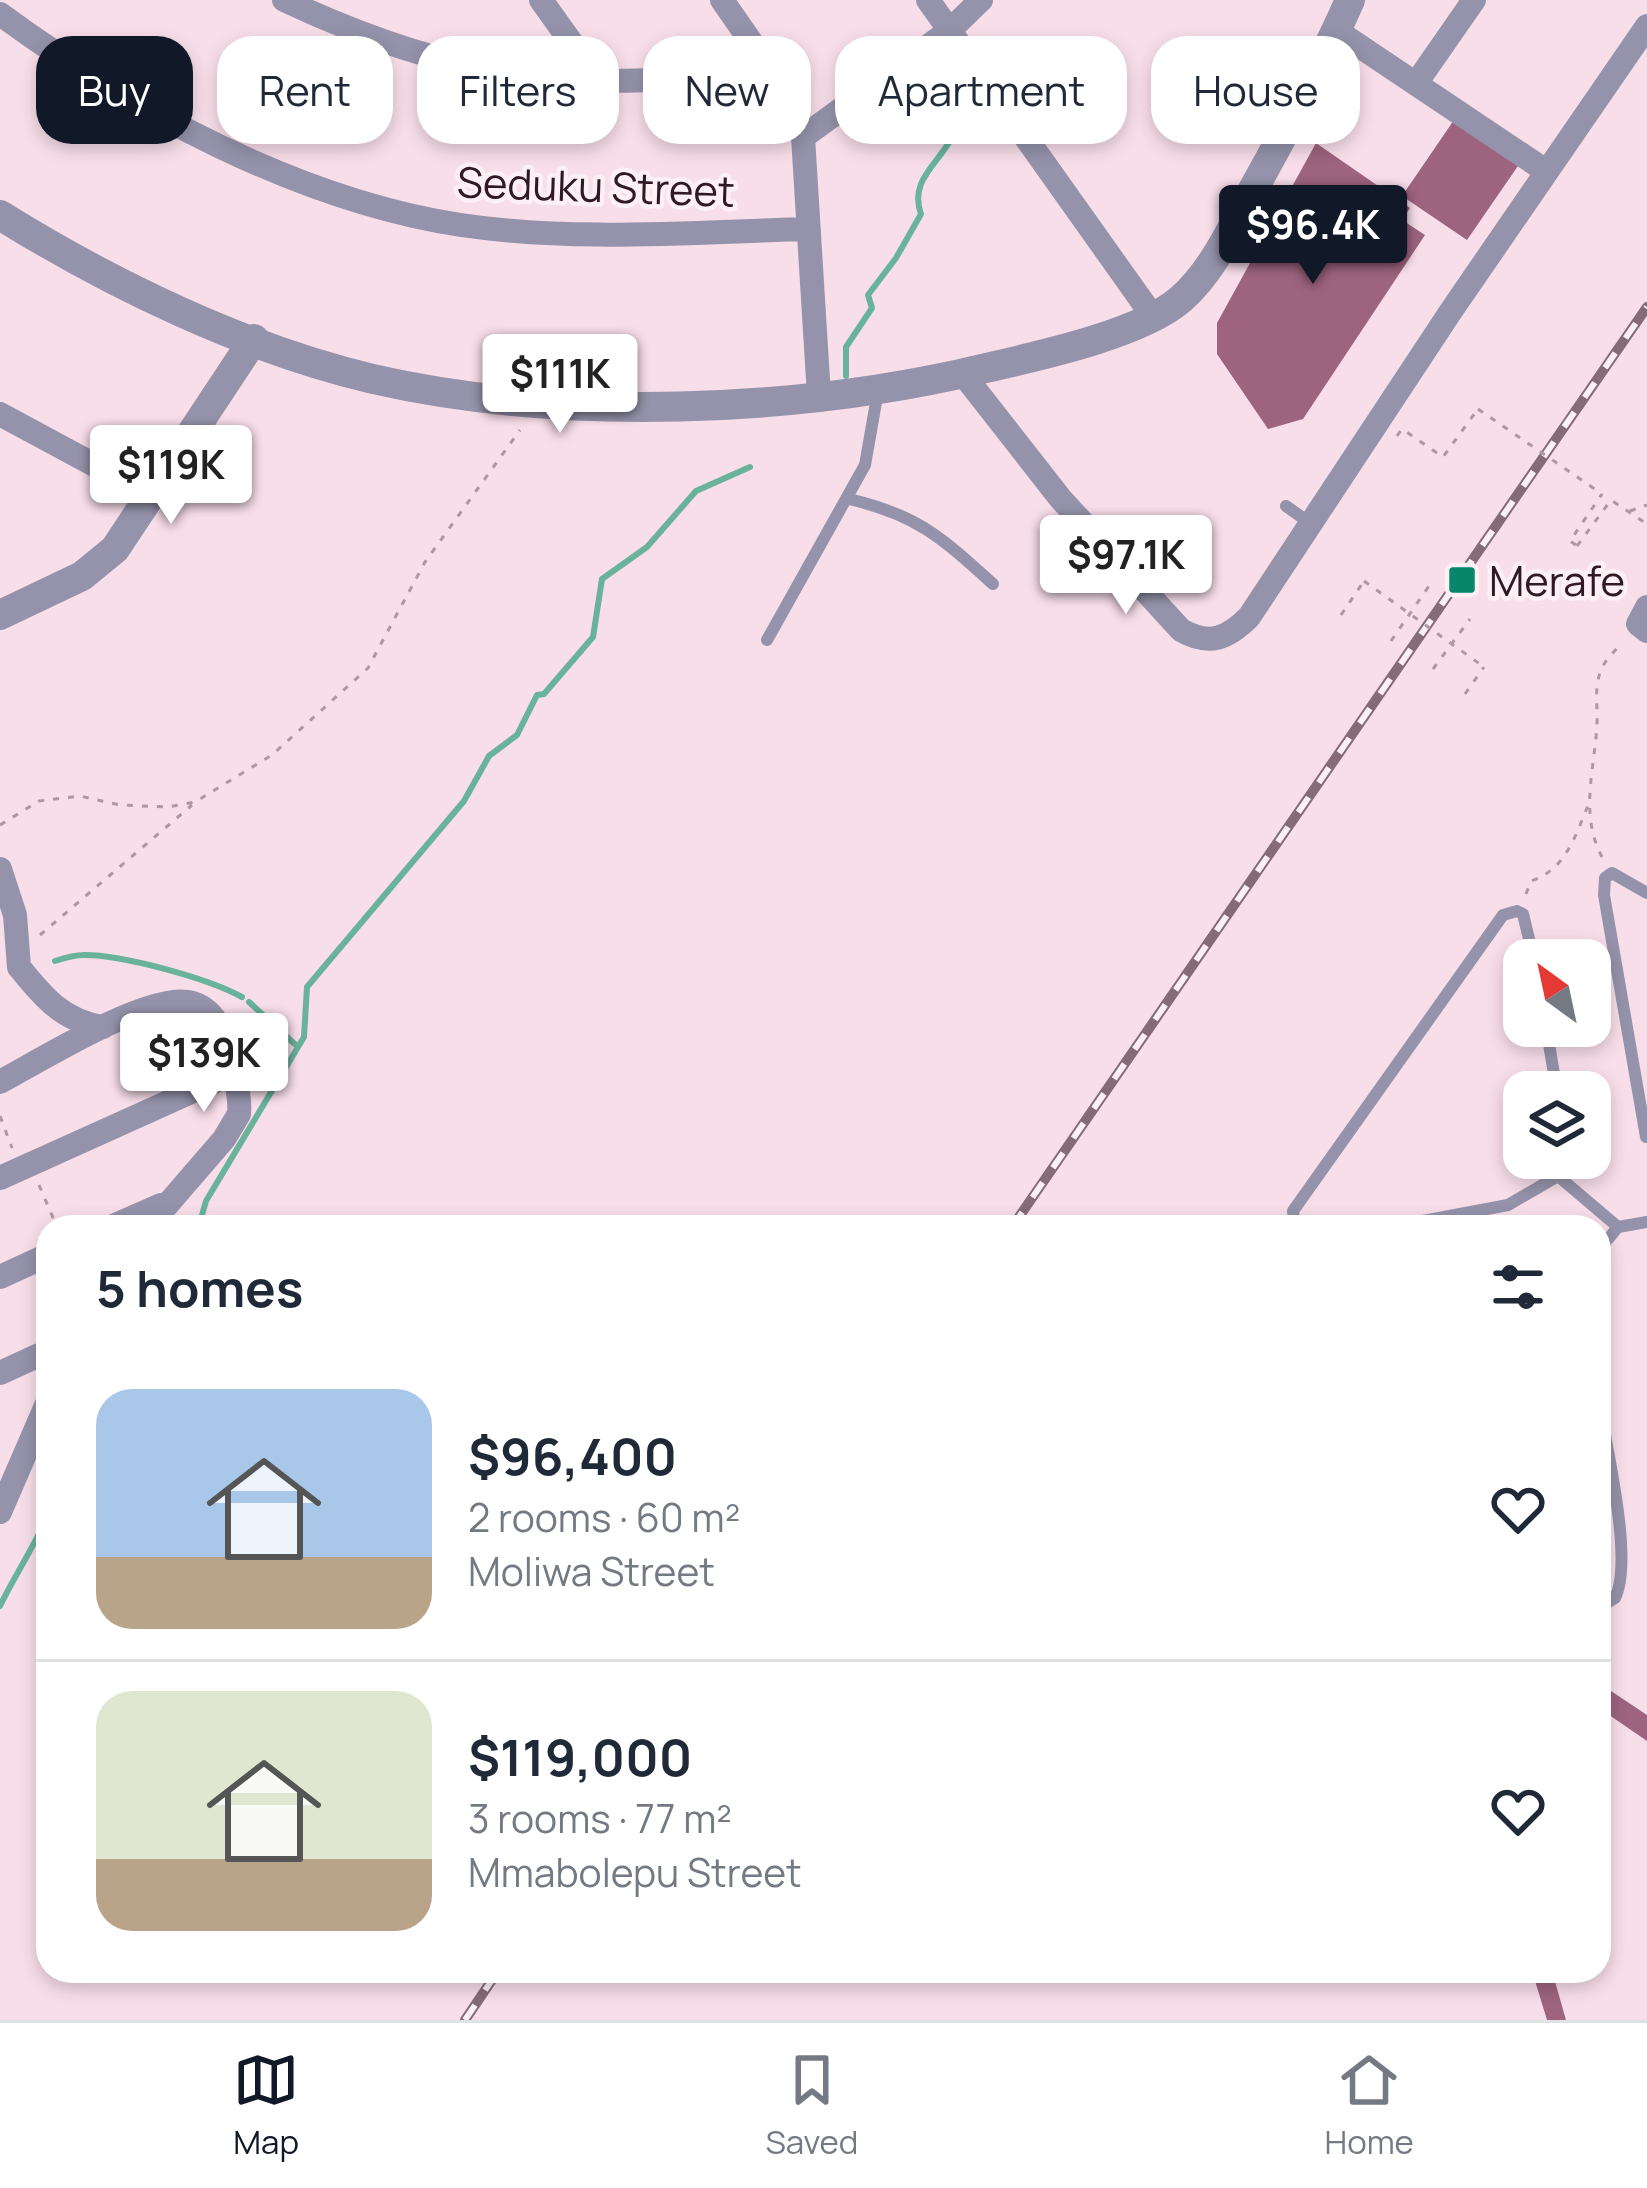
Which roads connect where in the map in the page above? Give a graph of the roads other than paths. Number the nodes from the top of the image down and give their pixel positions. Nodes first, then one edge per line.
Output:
1 (284, 0) edge
2 (541, 0) edge
3 (722, 0) edge
4 (928, 0) edge
5 (981, 0) edge
6 (1350, 0) edge
7 (1474, 0) edge
8 (0, 14) edge
9 (1647, 26) edge
10 (949, 31) junction
11 (1336, 31) junction
12 (567, 36) edge
13 (747, 36) edge
14 (417, 52) edge
15 (1417, 82) junction
16 (811, 130) edge
17 (803, 144) edge
18 (1546, 171) junction
19 (0, 215) edge
20 (807, 229) junction
21 (1154, 318) junction
22 (254, 339) junction
23 (963, 374) junction
24 (878, 390) junction
25 (819, 396) junction
26 (2, 419) edge
27 (152, 496) junction
28 (849, 499) junction
29 (1286, 506) dead end
30 (1310, 523) junction
31 (993, 584) dead end
32 (0, 615) edge
33 (767, 640) dead end
34 (0, 869) edge
35 (1647, 893) edge
36 (1529, 939) edge
37 (13, 966) edge
38 (103, 1027) junction
39 (233, 1073) junction
40 (0, 1082) edge
41 (1646, 1137) edge
42 (0, 1178) edge
43 (1553, 1179) edge
44 (1562, 1179) edge
45 (169, 1202) junction
46 (139, 1215) edge
47 (158, 1215) edge
48 (1294, 1215) edge
49 (1454, 1215) edge
50 (1604, 1215) edge
51 (1611, 1221) edge
52 (1647, 1222) edge
53 (1618, 1227) junction
54 (1611, 1235) edge
55 (36, 1261) edge
56 (0, 1277) edge
57 (36, 1356) edge
58 (0, 1373) edge
59 (36, 1429) edge
60 (27, 1450) junction
61 (0, 1463) edge
62 (1611, 1476) edge
63 (0, 1512) edge
64 (1611, 1600) edge

1 - 14 street
2 - 12 street
3 - 13 street
4 - 10 street
5 - 10 street
6 - 11 street
7 - 15 street
8 - 20 street, Seduku Street
9 - 18 street
10 - 16 street
10 - 21 street
11 - 15 street
11 - 21 street
15 - 18 street
17 - 20 street
18 - 30 street
19 - 22 street
20 - 25 street
21 - 23 street
22 - 25 street
22 - 27 street
23 - 24 street
23 - 30 street
24 - 25 street
24 - 28 lane
26 - 27 street
27 - 32 street
28 - 31 lane
28 - 33 lane
29 - 30 lane
34 - 37 street
35 - 41 lane
36 - 48 lane
37 - 38 street
38 - 39 street
38 - 40 street
39 - 42 street
39 - 45 street
43 - 49 lane
44 - 50 lane
45 - 46 street
45 - 47 street
51 - 53 lane
52 - 53 lane
53 - 54 lane
55 - 56 street
57 - 58 street
59 - 60 street
60 - 61 street
60 - 63 street
62 - 64 lane

